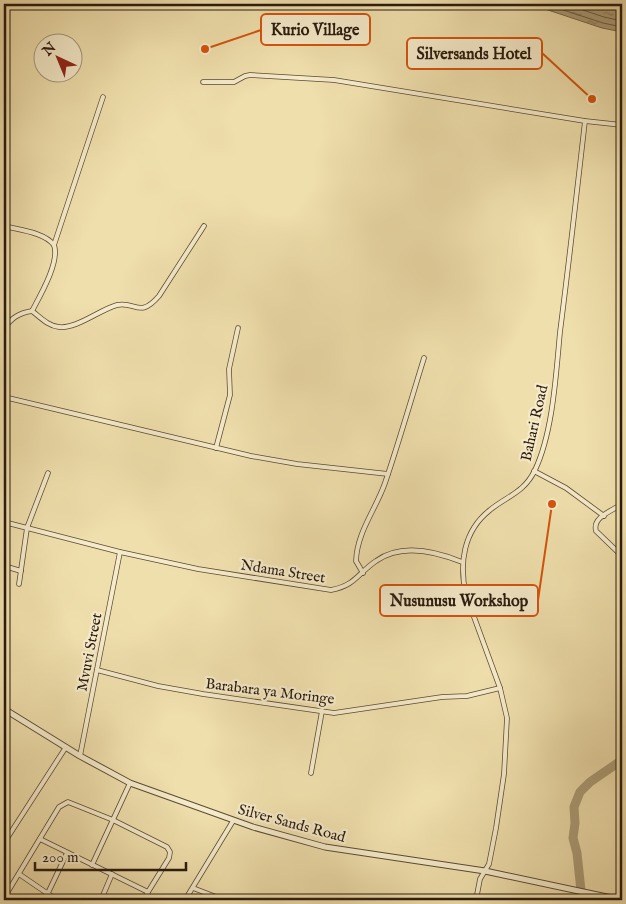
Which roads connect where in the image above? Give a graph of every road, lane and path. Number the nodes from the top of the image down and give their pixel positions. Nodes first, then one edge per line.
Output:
1 (203, 82) dead end
2 (103, 98) dead end
3 (585, 121) junction
4 (622, 125) edge
5 (4, 226) edge
6 (204, 226) dead end
7 (54, 245) junction
8 (32, 311) junction
9 (238, 328) dead end
10 (4, 329) edge
11 (424, 358) dead end
12 (4, 398) edge
13 (216, 448) junction
14 (534, 471) junction
15 (48, 473) dead end
16 (388, 474) junction
17 (622, 504) edge
18 (604, 516) junction
19 (4, 522) edge
20 (27, 528) junction
21 (120, 552) junction
22 (622, 556) edge
23 (462, 562) junction
24 (4, 566) edge
25 (20, 571) junction
26 (363, 572) junction
27 (19, 584) dead end
28 (97, 670) junction
29 (500, 688) junction
30 (4, 709) edge
31 (322, 711) junction
32 (66, 747) junction
33 (80, 756) junction
34 (311, 773) dead end
35 (130, 783) junction
36 (113, 820) junction
37 (233, 821) junction
38 (40, 839) junction
39 (4, 842) edge
40 (68, 853) junction
41 (92, 865) junction
42 (485, 871) junction
43 (19, 874) junction
44 (112, 874) junction
45 (193, 888) junction
46 (148, 892) junction
47 (47, 895) junction
48 (4, 898) edge
49 (57, 900) edge
50 (101, 900) edge
51 (143, 900) edge
52 (185, 900) edge
53 (224, 900) edge
54 (476, 900) edge
55 (621, 900) edge

1 - 3 street
2 - 7 street
3 - 4 street
3 - 14 street, Bahari Road
5 - 7 street
6 - 8 street
7 - 8 street
8 - 10 street
9 - 13 street
11 - 16 street
12 - 13 street
13 - 16 street
14 - 18 street
14 - 23 street, Bahari Road
15 - 20 street
16 - 26 street
17 - 18 street
18 - 22 street
19 - 20 street, Ndama Street
20 - 21 street, Ndama Street
20 - 25 street
21 - 26 street, Ndama Street
21 - 28 street, Mvuvi Street
23 - 26 street, Ndama Street
23 - 29 street, Bahari Road
24 - 25 street
25 - 27 street
28 - 31 street, Barabara ya Moringe
28 - 33 street, Mvuvi Street
29 - 31 street, Barabara ya Moringe
29 - 42 street, Bahari Road
30 - 32 street, Silver Sands Road
31 - 34 street
32 - 33 street, Silver Sands Road
32 - 39 street
33 - 35 street, Silver Sands Road
35 - 36 street
35 - 37 street, Silver Sands Road
36 - 38 street
36 - 41 street
36 - 46 street
37 - 42 street, Silver Sands Road
37 - 45 street
38 - 40 street
38 - 43 street
40 - 41 street
40 - 47 street
41 - 44 street
42 - 54 street, Bahari Road
42 - 55 street, Silver Sands Road
43 - 47 street
43 - 48 street
44 - 46 street
44 - 50 street
45 - 52 street
45 - 53 street
46 - 51 street
47 - 49 street

